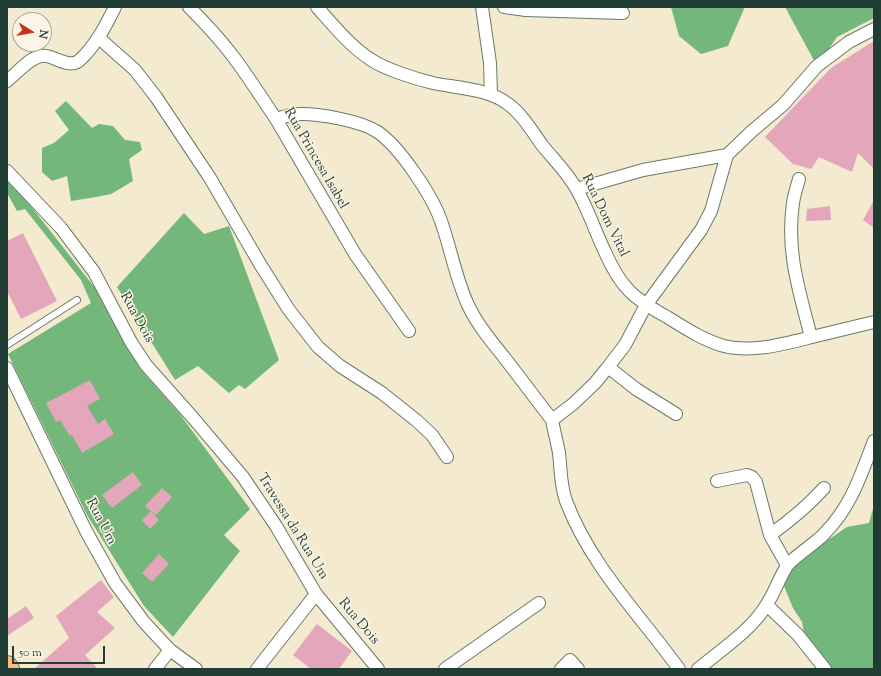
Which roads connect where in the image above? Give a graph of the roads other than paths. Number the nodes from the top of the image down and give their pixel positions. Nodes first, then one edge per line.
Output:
1 (115, 7) edge
2 (189, 7) edge
3 (316, 7) edge
4 (482, 7) edge
5 (504, 7) edge
6 (545, 9) edge
7 (622, 13) dead end
8 (874, 29) edge
9 (99, 38) junction
10 (7, 81) edge
11 (491, 95) junction
12 (276, 119) junction
13 (728, 155) junction
14 (7, 171) edge
15 (799, 179) dead end
16 (577, 189) junction
17 (77, 300) dead end
18 (646, 305) junction
19 (874, 322) edge
20 (409, 331) dead end
21 (811, 337) junction
22 (7, 345) edge
23 (608, 367) junction
24 (7, 368) edge
25 (676, 414) dead end
26 (552, 420) junction
27 (874, 441) edge
28 (447, 457) dead end
29 (242, 477) joint
30 (717, 481) dead end
31 (824, 488) dead end
32 (770, 535) junction
33 (787, 565) junction
34 (316, 594) junction
35 (538, 603) dead end
36 (767, 605) junction
37 (170, 650) junction
38 (7, 666) edge
39 (9, 669) edge
40 (155, 669) edge
41 (196, 669) edge
42 (257, 669) edge
43 (378, 669) edge
44 (445, 669) edge
45 (561, 669) edge
46 (578, 669) edge
47 (679, 669) edge
48 (698, 669) edge
49 (825, 669) edge

1 - 9 street
2 - 12 street, Rua Princesa Isabel
3 - 11 street, Rua Dom Vital
4 - 11 street
5 - 6 street
6 - 7 street
8 - 13 street
9 - 10 street
9 - 28 street
11 - 16 street, Rua Dom Vital
12 - 20 street, Rua Princesa Isabel
12 - 26 street
13 - 16 street
13 - 18 street
14 - 29 street, Rua Dois
15 - 21 street
16 - 18 street, Rua Dom Vital
17 - 22 lane
18 - 21 street, Rua Dom Vital
18 - 23 street
19 - 21 street, Rua Dom Vital
23 - 25 street
23 - 26 street
24 - 37 street, Rua Um
26 - 47 street
27 - 33 street
29 - 34 street, Travessa da Rua Um
30 - 32 street
31 - 32 street
32 - 33 street
33 - 36 street
34 - 42 street, Travessa da Rua Um
34 - 43 street, Rua Dois
35 - 44 street
36 - 48 street
36 - 49 street
37 - 40 street
37 - 41 street, Rua Um
38 - 39 highway
45 - 46 street

